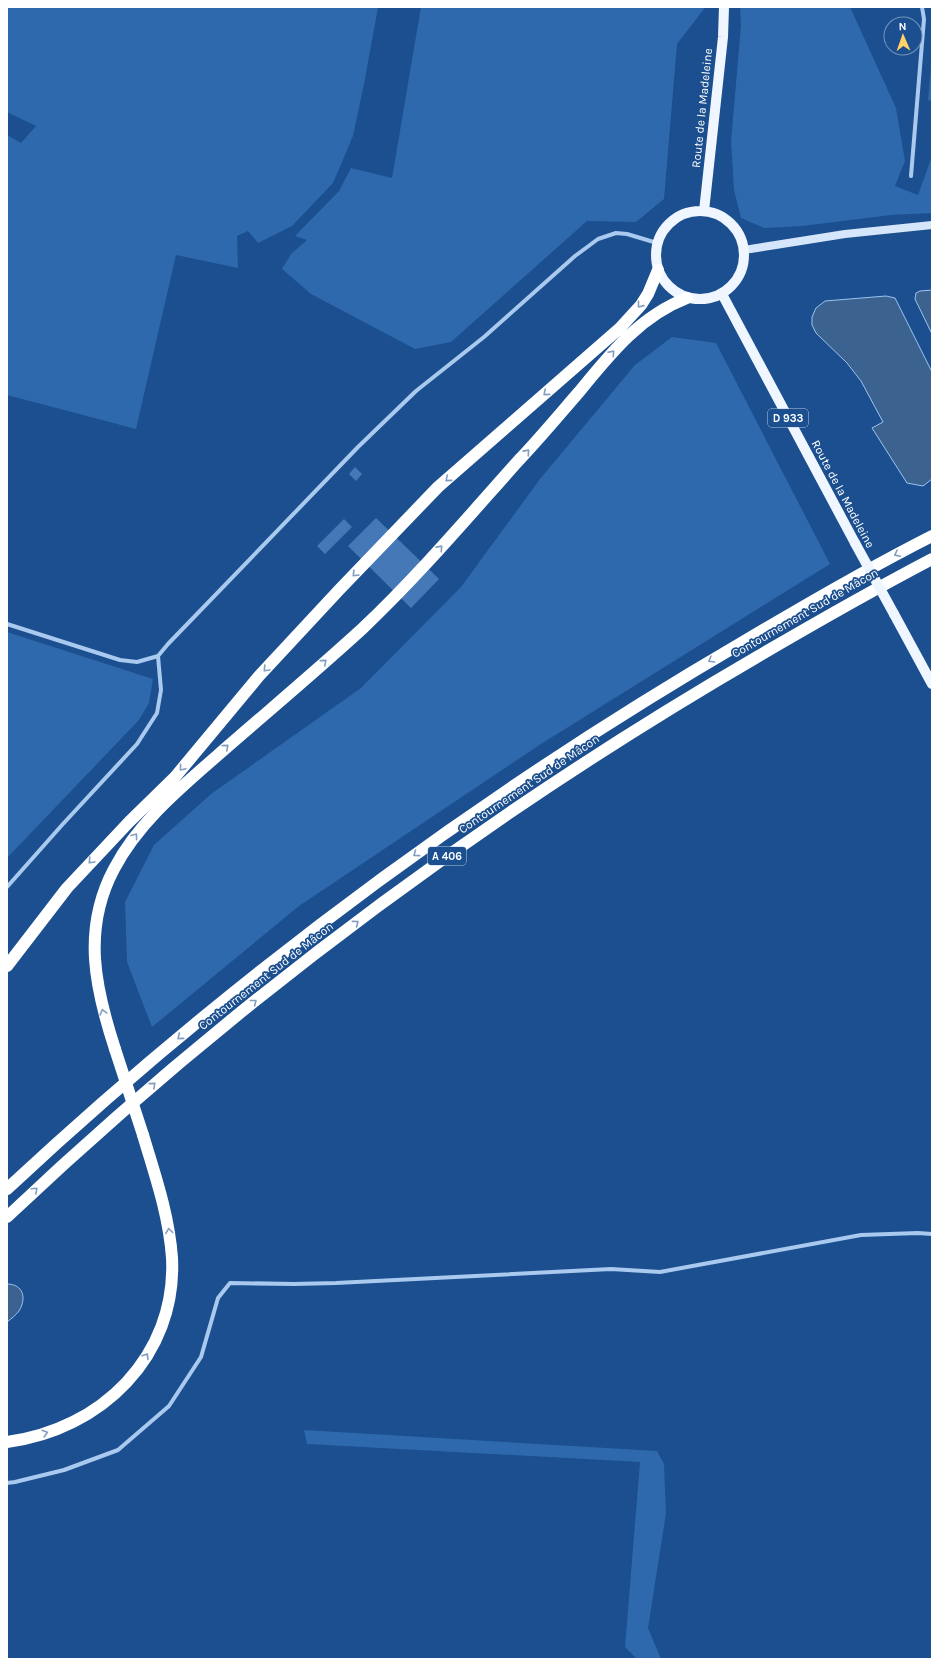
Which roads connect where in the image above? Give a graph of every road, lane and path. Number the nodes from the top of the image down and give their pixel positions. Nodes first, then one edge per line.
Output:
1 (724, 7) edge
2 (922, 7) edge
3 (911, 176) dead end
4 (704, 211) junction
5 (932, 225) edge
6 (657, 243) junction
7 (744, 250) junction
8 (658, 270) junction
9 (722, 294) junction
10 (687, 298) junction
11 (932, 536) edge
12 (932, 559) edge
13 (7, 624) edge
14 (158, 656) junction
15 (932, 684) edge
16 (7, 887) edge
17 (7, 966) edge
18 (7, 1188) edge
19 (7, 1217) edge
20 (932, 1234) edge
21 (7, 1442) edge
22 (7, 1483) edge

1 - 4 main road, Route de la Madeleine
2 - 3 street
4 - 6 main road
4 - 7 main road
5 - 7 main road
6 - 8 main road
6 - 14 street
7 - 9 main road
8 - 10 main road
8 -> 17 highway
9 - 10 main road
9 - 15 main road, Route de la Madeleine / D 933, bridge
21 -> 10 highway, bridge
11 -> 18 highway, Contournement Sud de Mâcon / A 406
19 -> 12 highway, Contournement Sud de Mâcon / A 406
13 - 14 street
14 - 16 street
20 - 22 street

